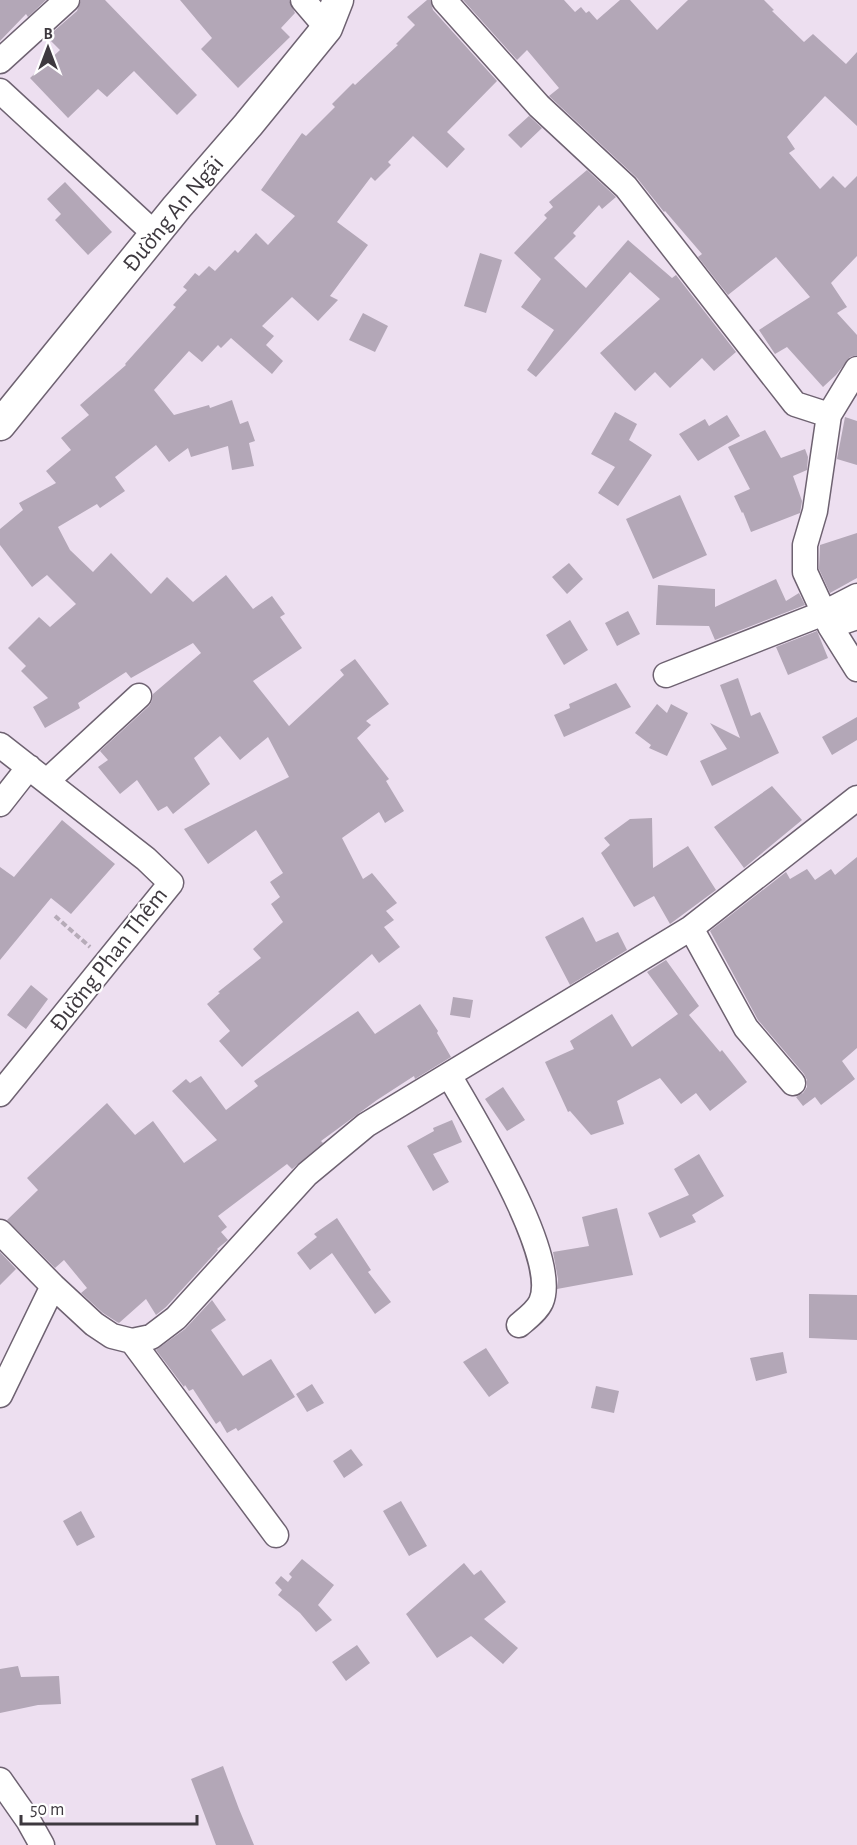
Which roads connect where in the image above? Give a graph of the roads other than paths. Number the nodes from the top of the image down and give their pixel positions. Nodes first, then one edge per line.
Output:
1 (67, 0) edge
2 (303, 0) edge
3 (338, 0) edge
4 (444, 0) edge
5 (327, 28) junction
6 (0, 61) edge
7 (0, 91) edge
8 (155, 234) junction
9 (857, 369) edge
10 (829, 416) junction
11 (0, 425) edge
12 (857, 596) edge
13 (857, 616) edge
14 (827, 619) junction
15 (857, 669) edge
16 (666, 675) dead end
17 (139, 696) dead end
18 (0, 745) edge
19 (38, 774) junction
20 (857, 798) edge
21 (0, 804) edge
22 (691, 928) junction
23 (449, 1075) junction
24 (793, 1083) dead end
25 (0, 1094) edge
26 (0, 1232) edge
27 (53, 1286) junction
28 (519, 1325) dead end
29 (132, 1341) junction
30 (0, 1395) edge
31 (276, 1535) dead end
32 (0, 1780) edge
33 (42, 1845) edge

1 - 6 street
2 - 5 street
3 - 5 main road, Đường An Ngãi
4 - 10 street
5 - 8 main road, Đường An Ngãi
7 - 8 street
8 - 11 main road, Đường An Ngãi
9 - 10 street
10 - 14 street
12 - 14 street
13 - 14 street
14 - 15 street
14 - 16 street
17 - 19 street
18 - 19 street, Đường Phan Thêm
19 - 21 street
19 - 25 street, Đường Phan Thêm
20 - 22 street
22 - 23 street
22 - 24 street
23 - 28 street
23 - 29 street
26 - 27 street
27 - 29 street
27 - 30 street
29 - 31 street
32 - 33 street

